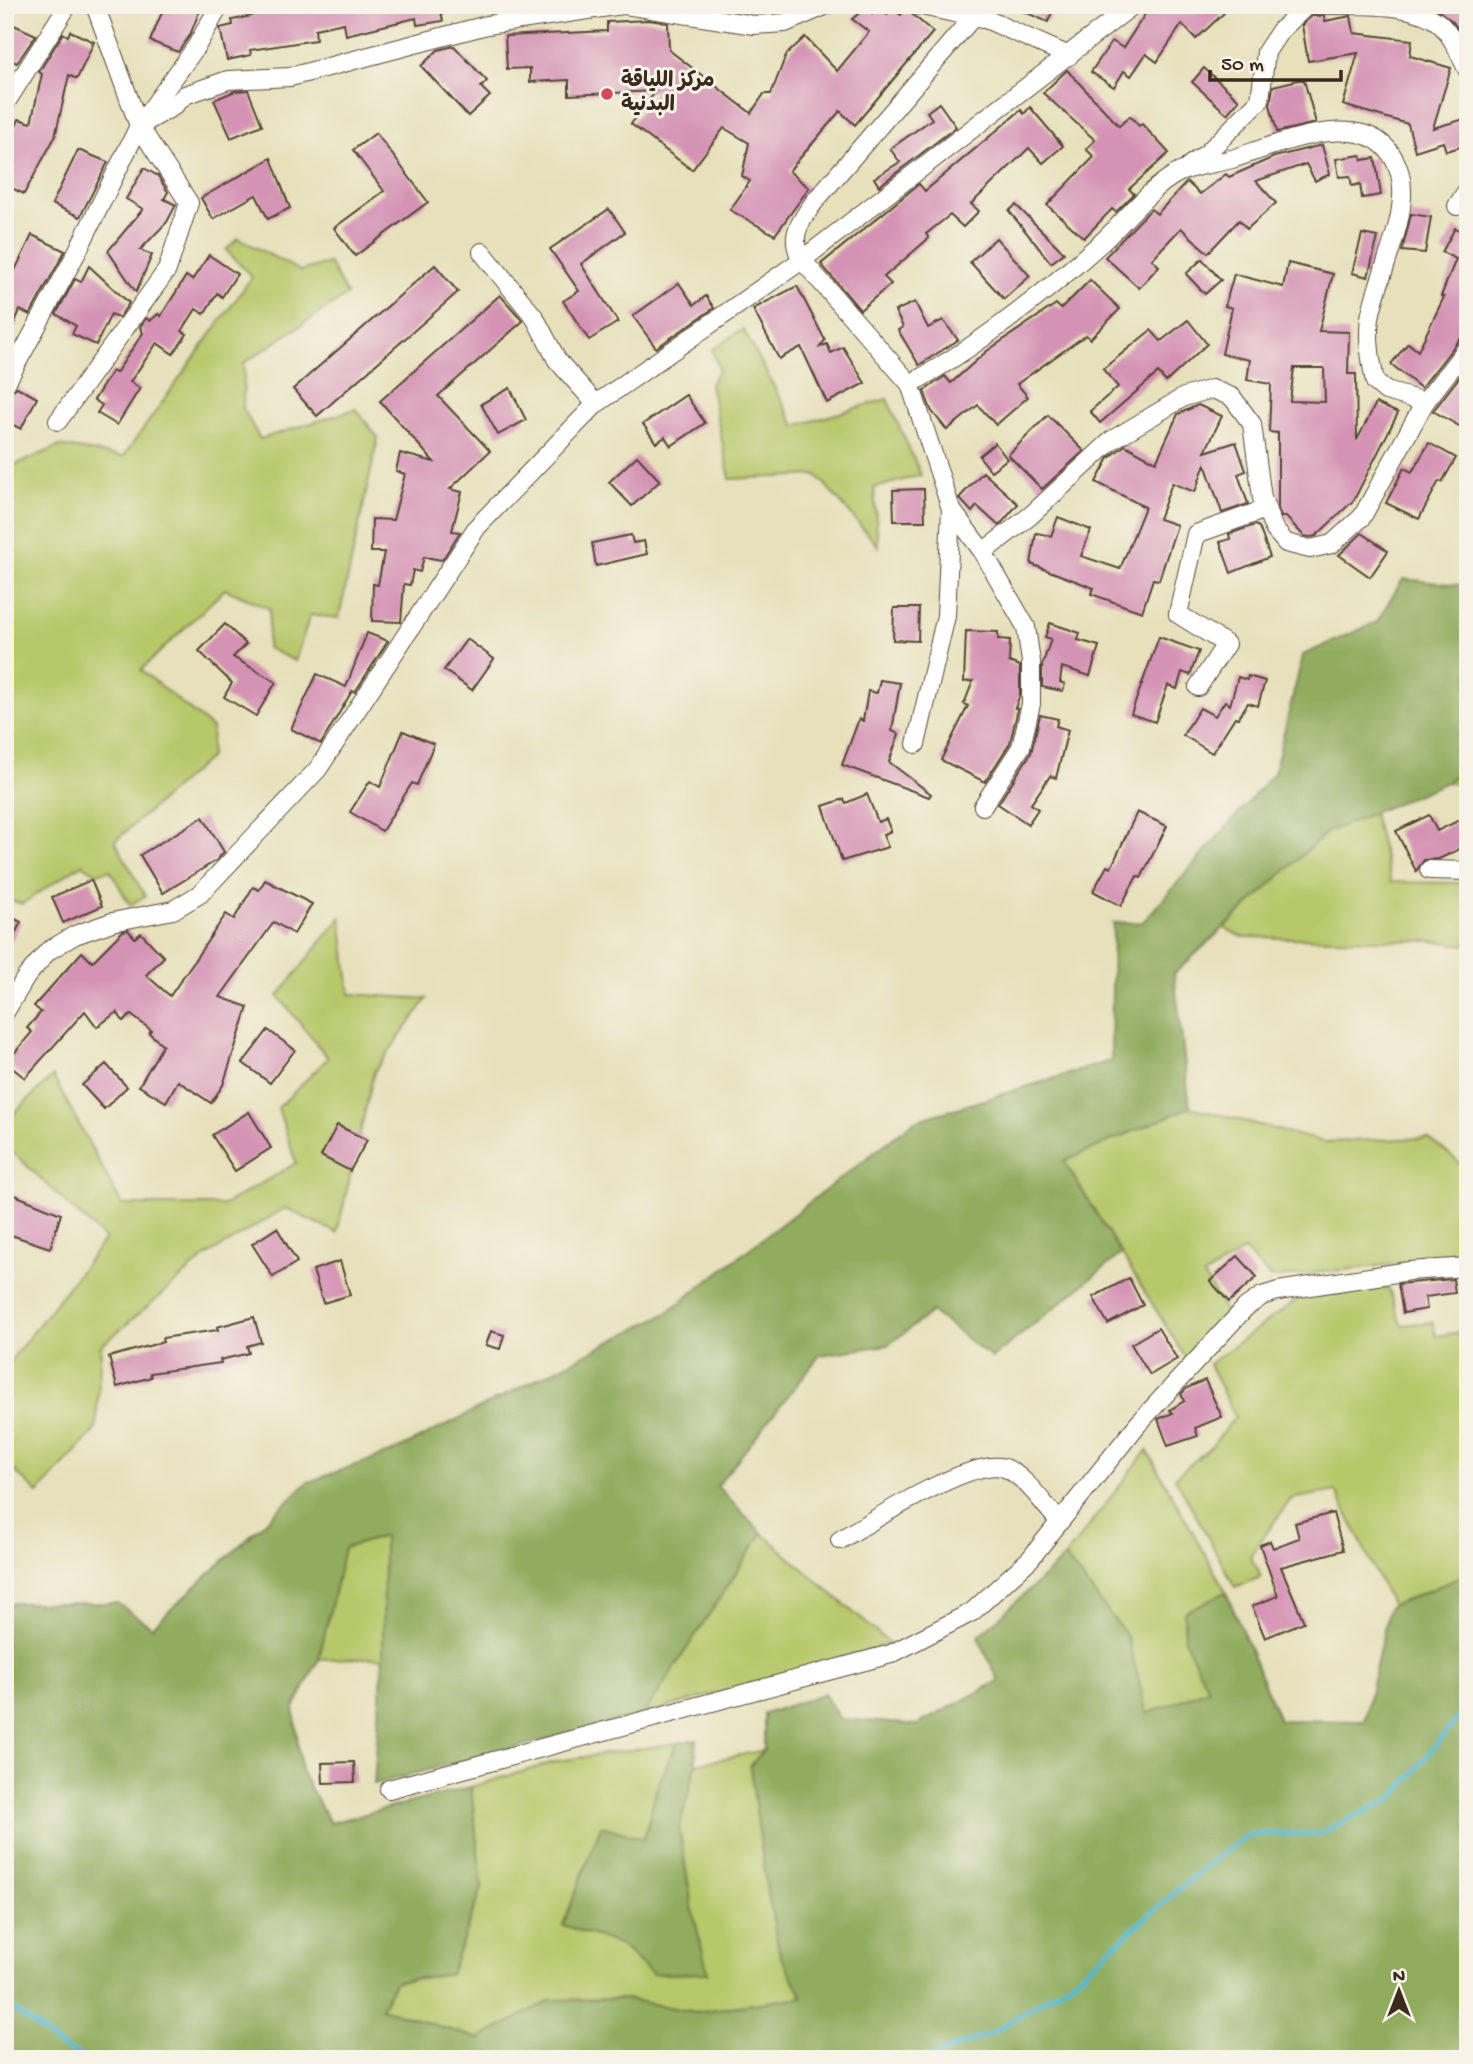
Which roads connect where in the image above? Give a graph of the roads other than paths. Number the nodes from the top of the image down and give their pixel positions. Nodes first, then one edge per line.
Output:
1 (68, 5) edge
2 (95, 5) edge
3 (220, 5) edge
4 (624, 5) edge
5 (827, 5) edge
6 (917, 5) edge
7 (1133, 5) edge
8 (1307, 5) edge
9 (1312, 5) edge
10 (980, 14) edge
11 (1069, 56) junction
12 (1468, 71) edge
13 (5, 104) edge
14 (139, 126) junction
15 (1177, 174) junction
16 (1468, 189) edge
17 (1457, 205) dead end
18 (482, 252) dead end
19 (802, 260) junction
20 (1468, 347) edge
21 (910, 384) junction
22 (5, 385) edge
23 (1424, 402) junction
24 (596, 404) junction
25 (58, 421) dead end
26 (951, 509) junction
27 (1266, 509) junction
28 (983, 552) junction
29 (1198, 687) dead end
30 (916, 744) dead end
31 (983, 806) dead end
32 (1429, 870) dead end
33 (1468, 871) edge
34 (5, 1012) edge
35 (1468, 1268) edge
36 (1059, 1521) junction
37 (840, 1540) dead end
38 (389, 1789) dead end

1 - 13 street
2 - 14 street
3 - 14 street
4 - 5 street
4 - 14 street
6 - 10 street
7 - 11 street
8 - 15 street
9 - 12 street
10 - 11 street
10 - 19 street
11 - 19 street
14 - 22 street
14 - 25 street
15 - 21 street
15 - 23 street
16 - 17 street
18 - 24 street
19 - 21 street
19 - 24 street
20 - 23 street
21 - 26 street
23 - 27 street
24 - 34 street
26 - 28 street
26 - 30 street
27 - 28 street
27 - 29 street
28 - 31 street
32 - 33 street
35 - 36 street
36 - 37 street
36 - 38 street

